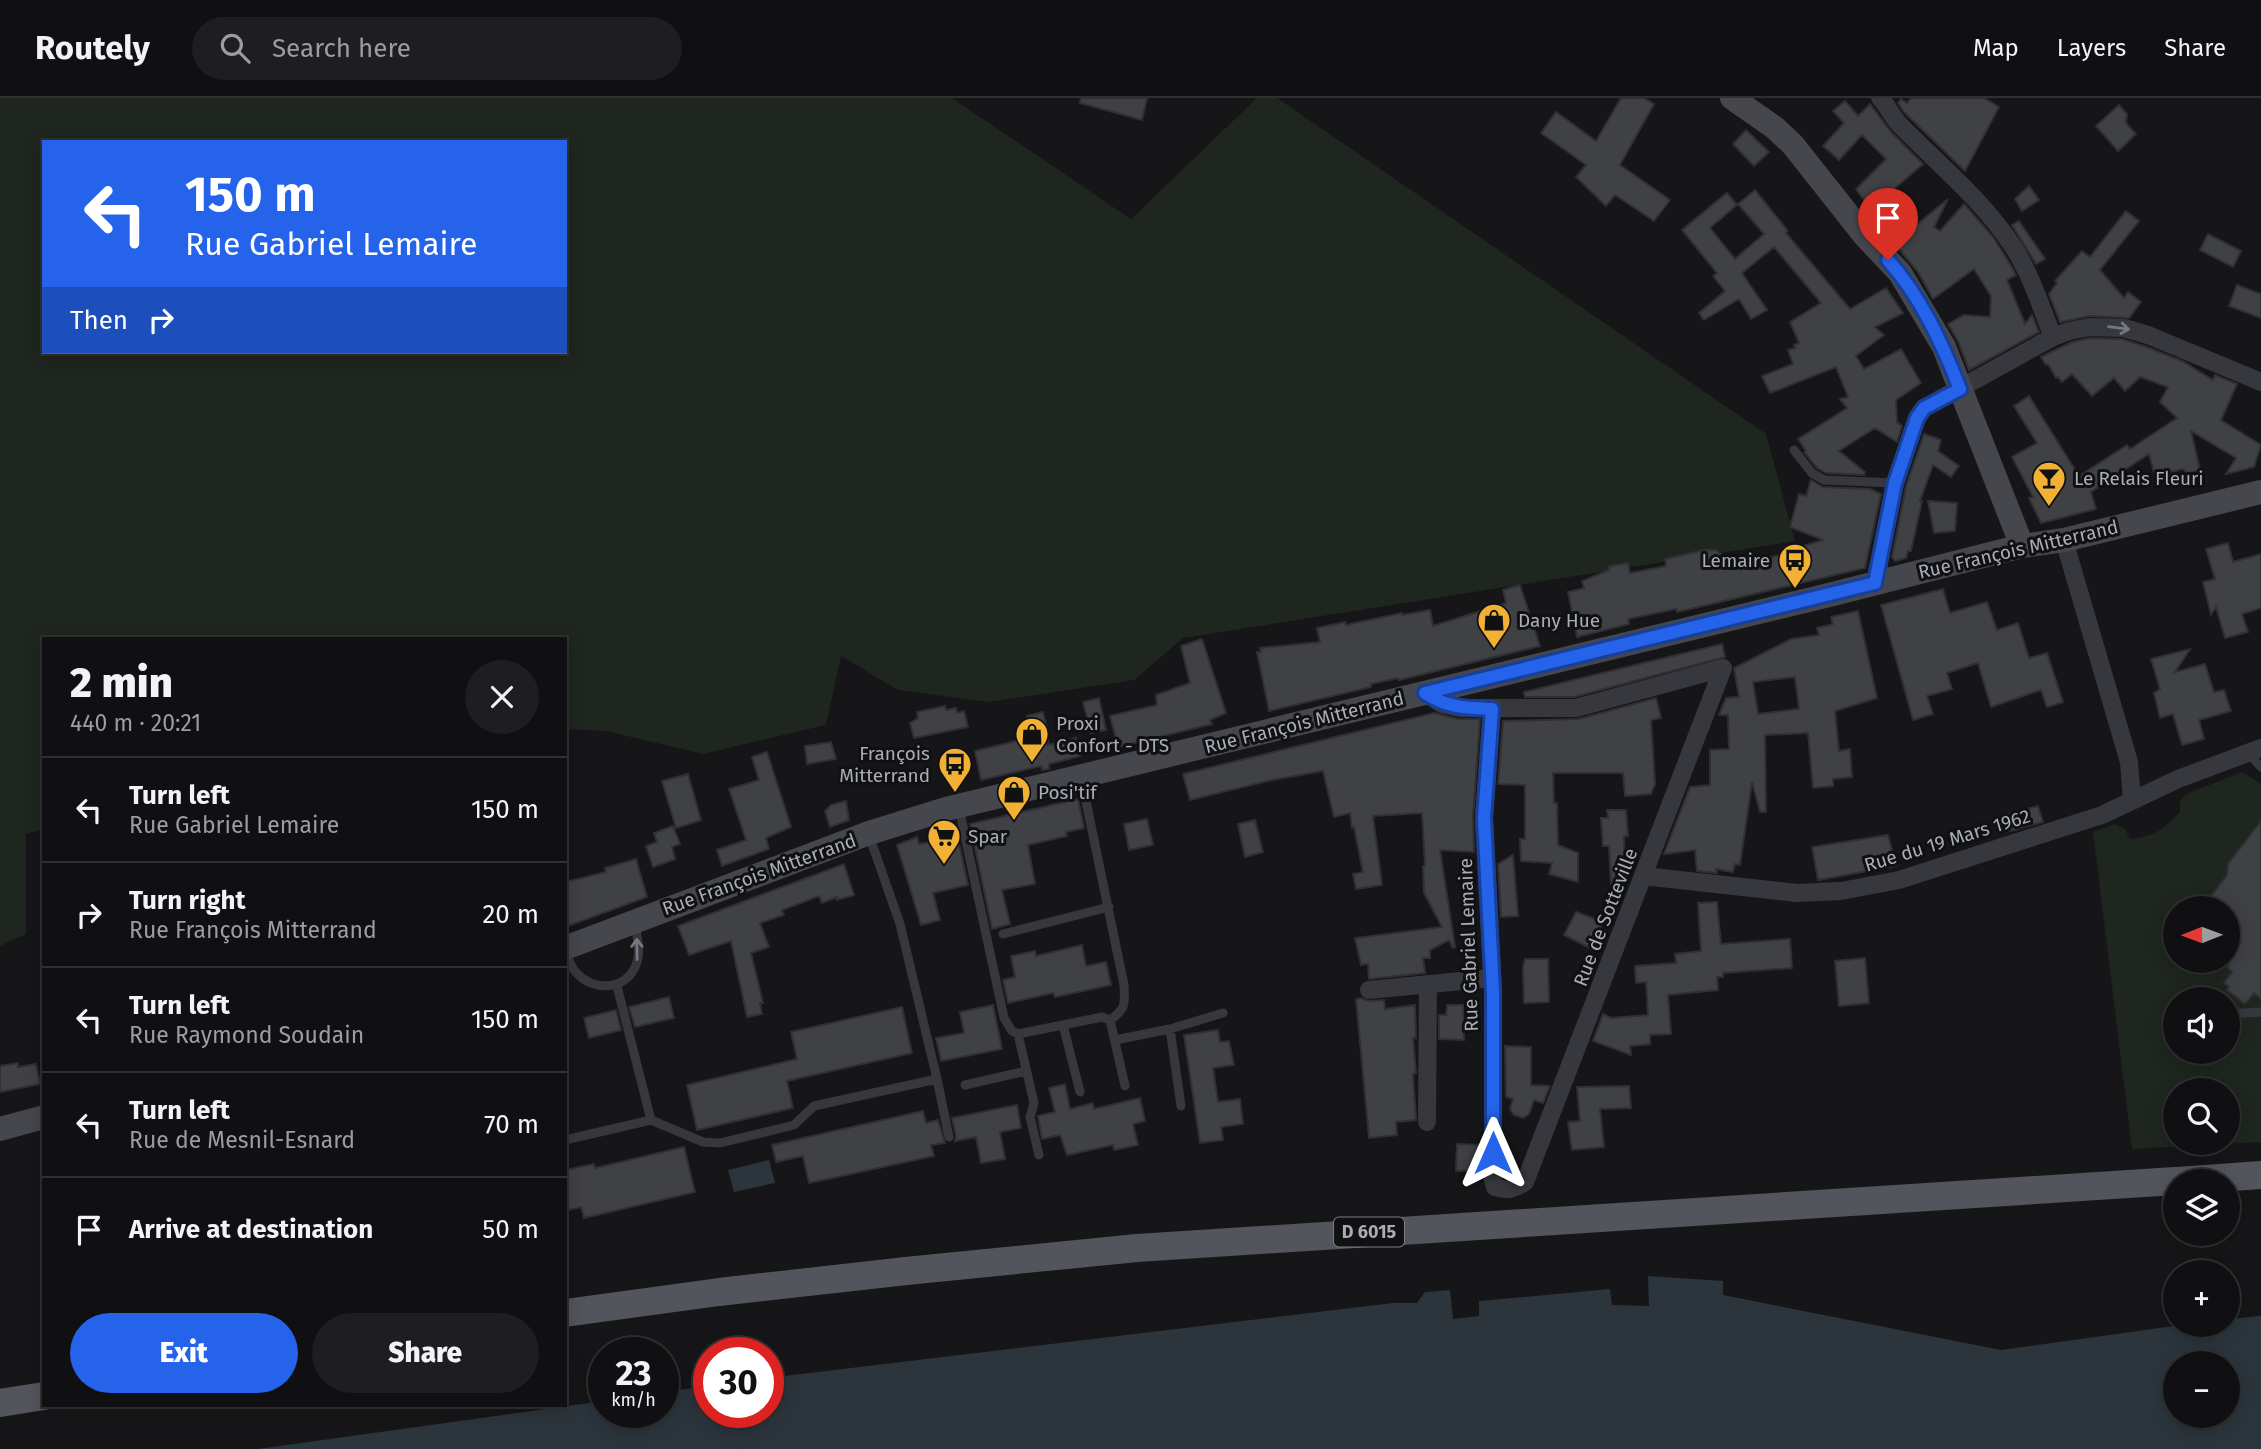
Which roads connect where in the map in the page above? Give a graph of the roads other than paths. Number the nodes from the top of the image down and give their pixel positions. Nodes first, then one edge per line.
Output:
1 (1732, 98) edge
2 (1887, 101) edge
3 (2053, 337) junction
4 (2261, 382) edge
5 (1960, 389) junction
6 (1794, 450) dead end
7 (1895, 483) junction
8 (2261, 492) edge
9 (2064, 540) junction
10 (2022, 546) junction
11 (1875, 583) junction
12 (1425, 693) junction
13 (1492, 709) junction
14 (2254, 750) edge
15 (2261, 767) edge
16 (1081, 776) junction
17 (2132, 801) junction
18 (959, 806) junction
19 (869, 833) junction
20 (1643, 876) junction
21 (1109, 907) junction
22 (634, 921) junction
23 (1003, 934) dead end
24 (567, 947) edge
25 (567, 953) edge
26 (1492, 978) junction
27 (1428, 984) junction
28 (617, 986) junction
29 (1369, 989) dead end
30 (2261, 1012) edge
31 (1223, 1013) dead end
32 (2240, 1013) edge
33 (1110, 1020) junction
34 (1063, 1025) junction
35 (1170, 1029) junction
36 (1018, 1034) junction
37 (1115, 1040) junction
38 (1026, 1071) junction
39 (937, 1079) junction
40 (965, 1085) dead end
41 (1125, 1086) dead end
42 (1080, 1092) dead end
43 (1181, 1107) dead end
44 (42, 1117) edge
45 (651, 1120) junction
46 (1427, 1122) dead end
47 (0, 1129) edge
48 (949, 1137) dead end
49 (567, 1140) edge
50 (1039, 1155) dead end
51 (2261, 1175) edge
52 (2240, 1176) edge
53 (1493, 1180) joint
54 (2163, 1182) edge
55 (567, 1314) edge
56 (42, 1396) edge
57 (0, 1403) edge

1 - 5 street
2 - 3 street
3 -> 4 street
3 - 5 street
5 - 7 street
5 - 10 street
6 - 7 lane
7 - 11 street
8 - 9 street, Rue François Mitterrand
9 - 10 street, Rue François Mitterrand
9 - 17 street
10 - 11 street, Rue François Mitterrand
11 - 12 street, Rue François Mitterrand
12 - 13 street
12 - 16 street, Rue François Mitterrand
13 - 20 street, Rue de Sotteville
13 - 26 street, Rue Gabriel Lemaire
14 - 15 lane
14 - 17 street, Rue du 19 Mars 1962
16 - 18 street, Rue François Mitterrand
16 - 21 lane
17 - 20 street, Rue du 19 Mars 1962
18 - 19 street, Rue François Mitterrand
18 - 36 lane
19 - 22 street, Rue François Mitterrand
19 - 39 lane
20 - 53 street, Rue de Sotteville
21 - 23 lane
21 - 33 lane
22 - 24 street, Rue François Mitterrand
28 -> 22 lane
25 - 28 lane
26 - 27 street
26 - 53 street, Rue Gabriel Lemaire
27 - 29 street
27 - 46 street
28 - 45 lane
30 - 32 lane
31 - 35 lane
33 - 34 lane
33 - 37 lane
34 - 36 lane
34 - 42 lane
35 - 37 lane
35 - 43 lane
36 - 38 lane
37 - 41 lane
38 - 40 lane
38 - 50 lane
39 - 45 lane
39 - 48 lane
44 - 47 street
45 - 49 lane
51 - 52 main road, D 6015
54 - 55 main road, D 6015
56 - 57 main road

